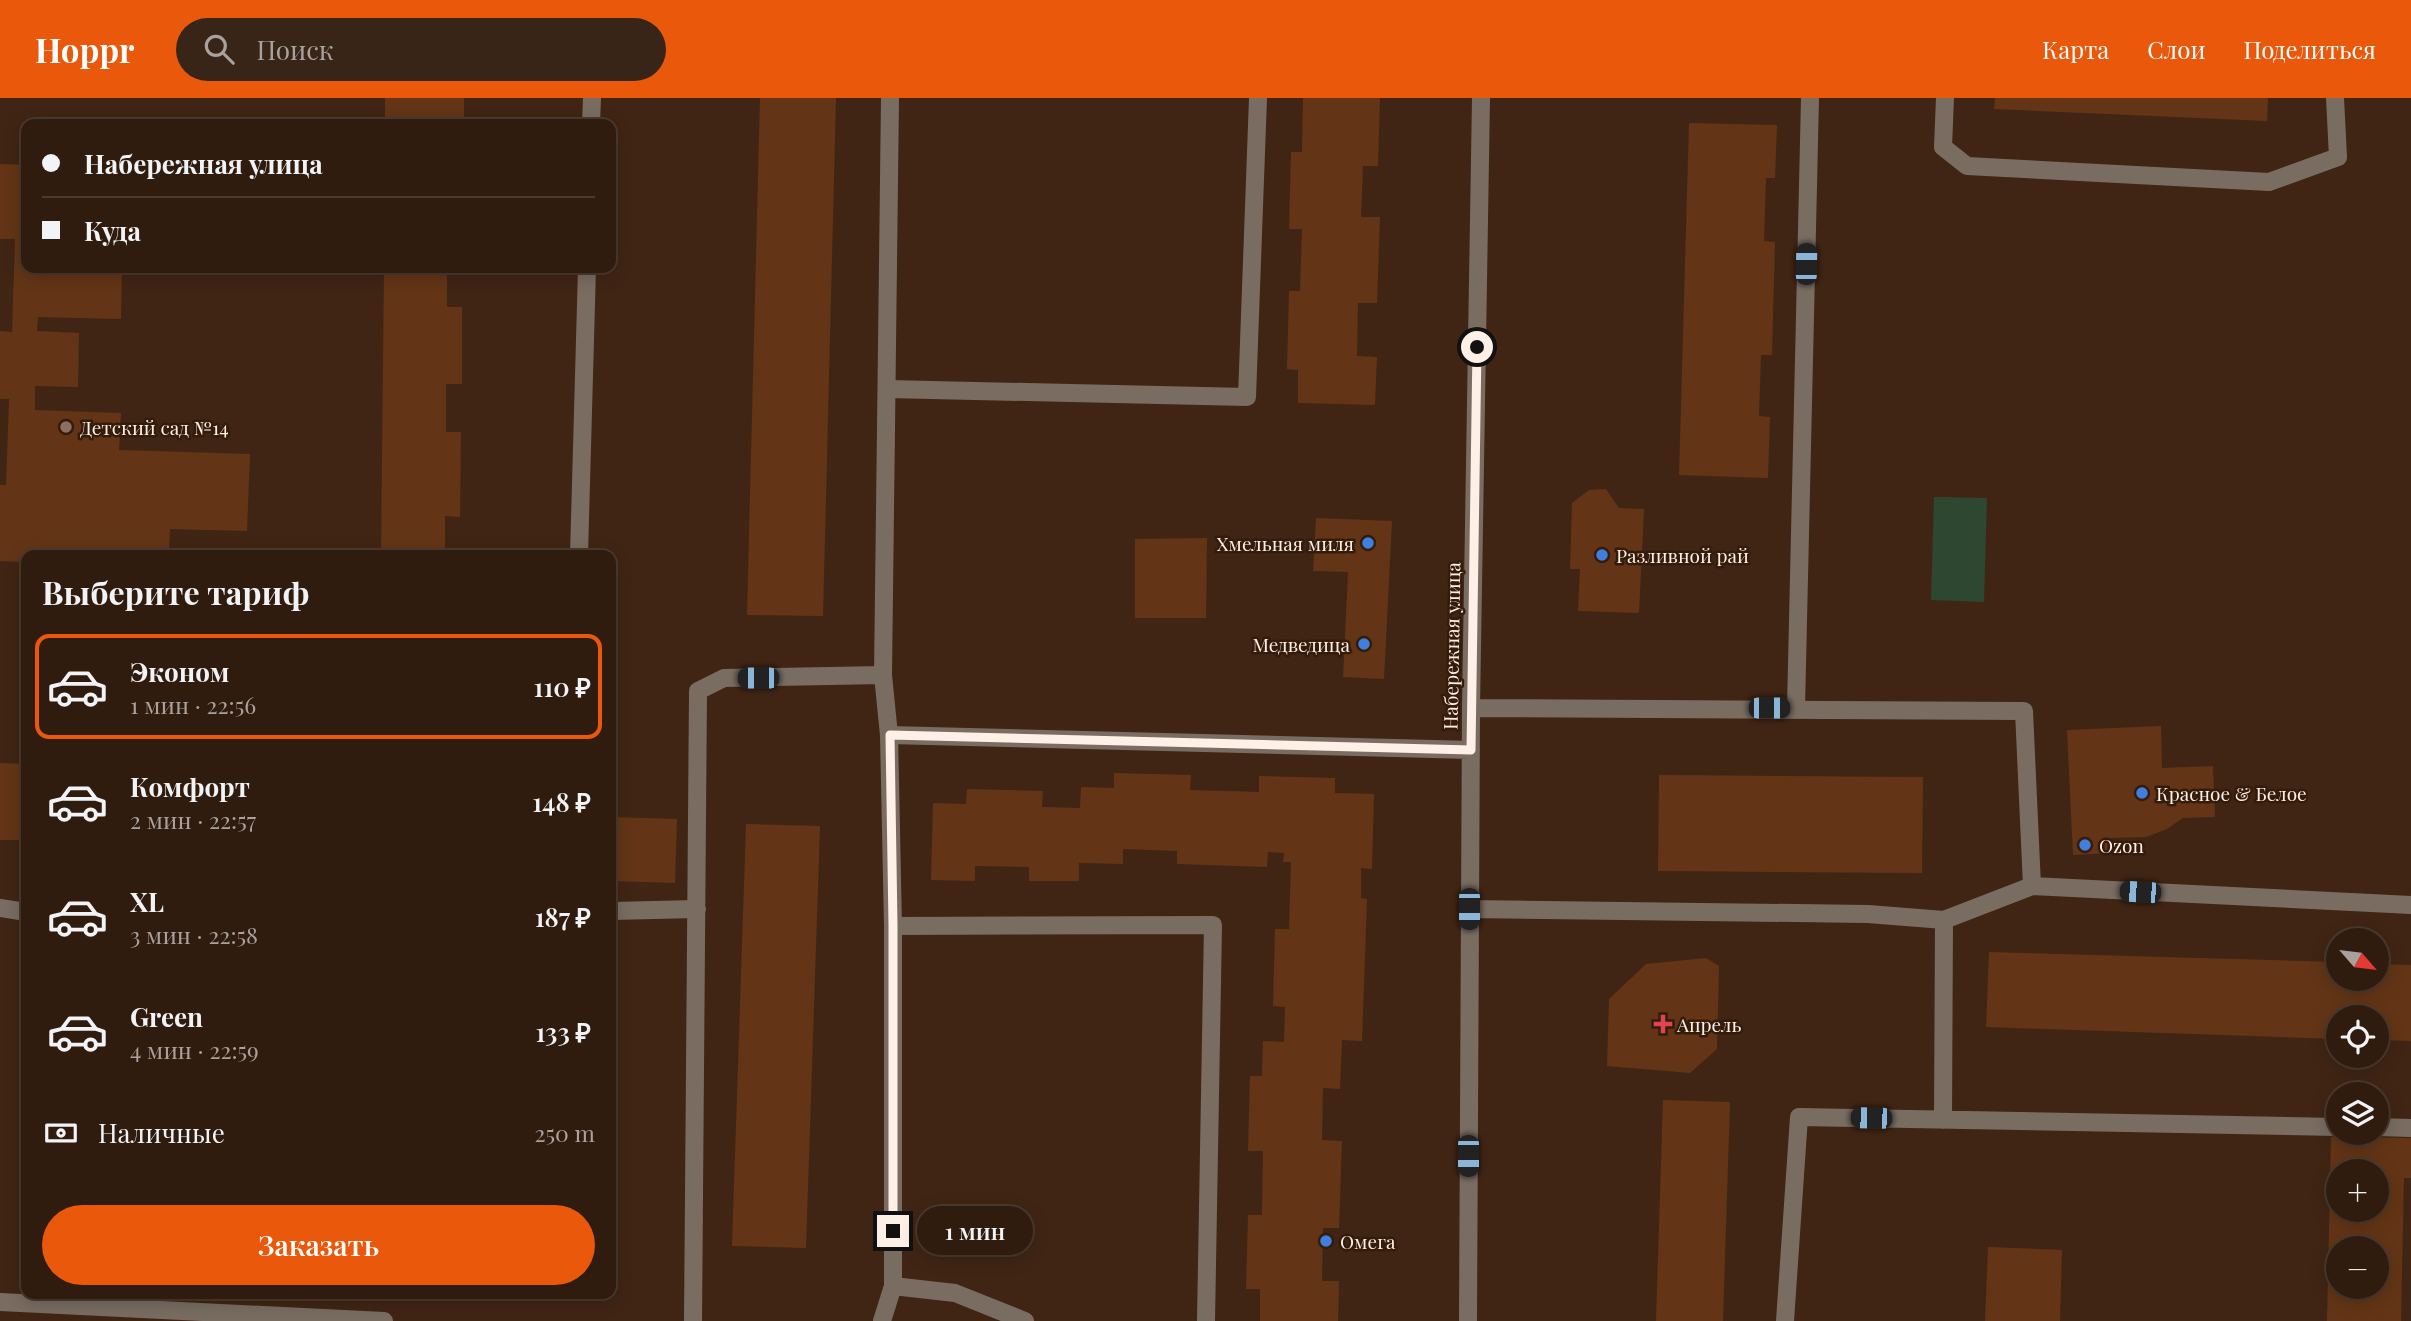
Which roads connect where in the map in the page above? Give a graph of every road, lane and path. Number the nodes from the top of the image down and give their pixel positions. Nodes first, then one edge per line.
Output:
1 (592, 98) edge
2 (890, 98) edge
3 (1258, 98) edge
4 (1481, 98) edge
5 (1810, 98) edge
6 (1945, 98) edge
7 (2335, 98) edge
8 (591, 119) edge
9 (587, 273) edge
10 (888, 389) junction
11 (579, 550) edge
12 (883, 675) junction
13 (1471, 708) junction
14 (1796, 708) junction
15 (890, 735) junction
16 (1471, 750) junction
17 (2032, 886) junction
18 (2411, 905) edge
19 (0, 908) edge
20 (697, 909) junction
21 (1469, 909) junction
22 (21, 911) edge
23 (616, 911) edge
24 (1944, 920) junction
25 (893, 926) junction
26 (1943, 1120) junction
27 (2326, 1126) edge
28 (2389, 1127) edge
29 (2411, 1128) edge
30 (893, 1286) junction
31 (0, 1302) edge
32 (384, 1321) edge
33 (693, 1321) edge
34 (882, 1321) edge
35 (1025, 1321) edge
36 (1206, 1321) edge
37 (1468, 1321) edge
38 (1785, 1321) edge

1 - 8 street
2 - 10 street
3 - 10 street
4 - 13 street, Набережная улица
5 - 14 street
6 - 7 street
9 - 11 street
10 - 12 street
12 - 15 street
12 - 20 street
13 - 14 street
13 - 16 street, Набережная улица
14 - 17 street
15 - 16 street
15 - 25 street
16 - 21 street, Набережная улица
17 - 18 street
17 - 24 street
19 - 22 street
20 - 23 street
20 - 33 street
21 - 24 street
21 - 37 street, Набережная улица
24 - 26 street
25 - 30 street
25 - 36 street
26 - 27 street
26 - 38 street
28 - 29 street
30 - 34 street
30 - 35 street
31 - 32 street

